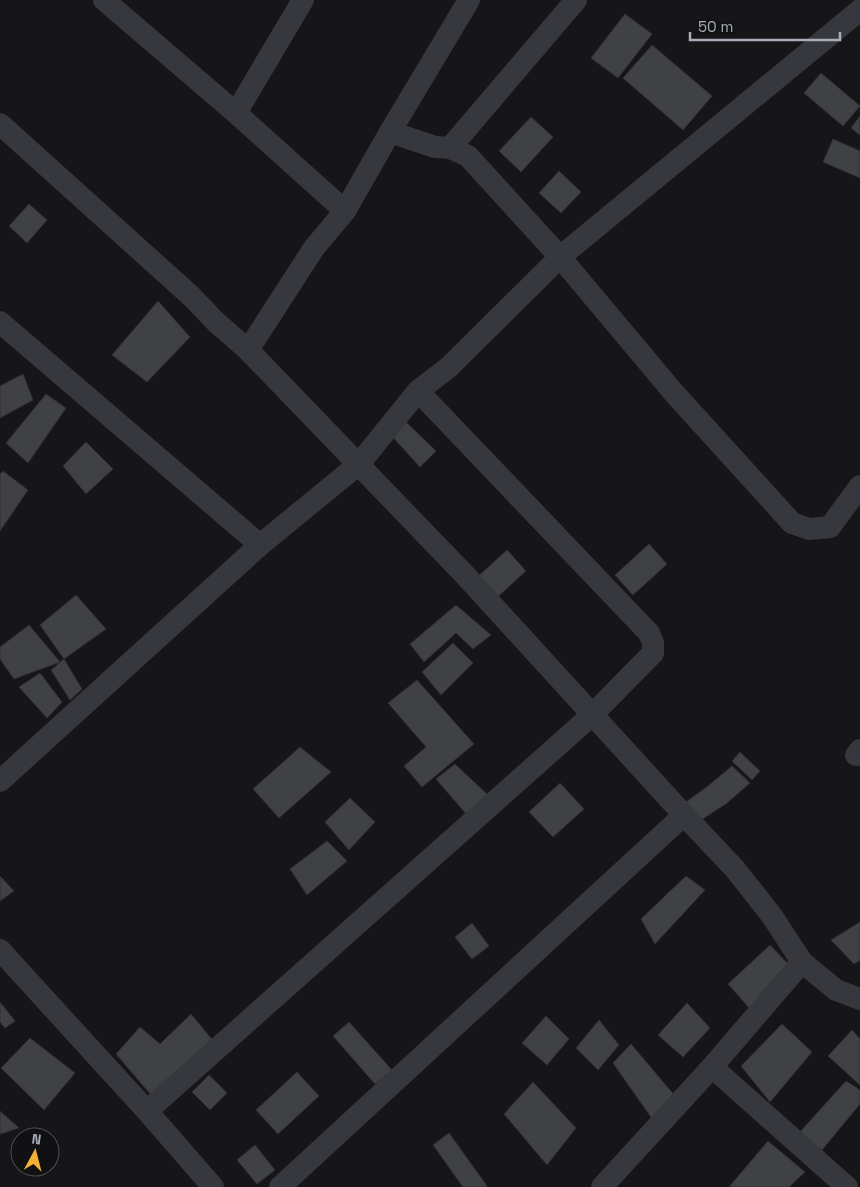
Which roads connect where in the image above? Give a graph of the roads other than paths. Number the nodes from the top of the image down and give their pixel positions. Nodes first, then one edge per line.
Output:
1 (104, 0) edge
2 (303, 0) edge
3 (469, 0) edge
4 (576, 0) edge
5 (860, 10) edge
6 (236, 112) junction
7 (0, 124) edge
8 (390, 132) junction
9 (450, 148) junction
10 (345, 211) junction
11 (560, 257) junction
12 (0, 322) edge
13 (248, 350) junction
14 (418, 391) junction
15 (359, 464) junction
16 (860, 486) edge
17 (260, 545) junction
18 (592, 714) junction
19 (0, 781) edge
20 (684, 815) junction
21 (0, 950) edge
22 (802, 962) junction
23 (860, 999) edge
24 (712, 1067) junction
25 (147, 1111) junction
26 (213, 1187) edge
27 (280, 1187) edge
28 (602, 1187) edge
29 (848, 1187) edge

1 - 6 street
2 - 6 street
3 - 8 street
4 - 9 street
5 - 11 street
6 - 10 street
7 - 13 street
8 - 9 street
8 - 10 street
9 - 11 street
10 - 13 street
11 - 14 street
11 - 16 street
12 - 17 street
13 - 15 street
14 - 15 street
14 - 18 street
15 - 17 street
15 - 18 street
17 - 19 street
18 - 20 street
18 - 25 street
20 - 22 street
20 - 27 street
21 - 25 street
22 - 23 street
22 - 24 street
24 - 28 street
24 - 29 street
25 - 26 street

